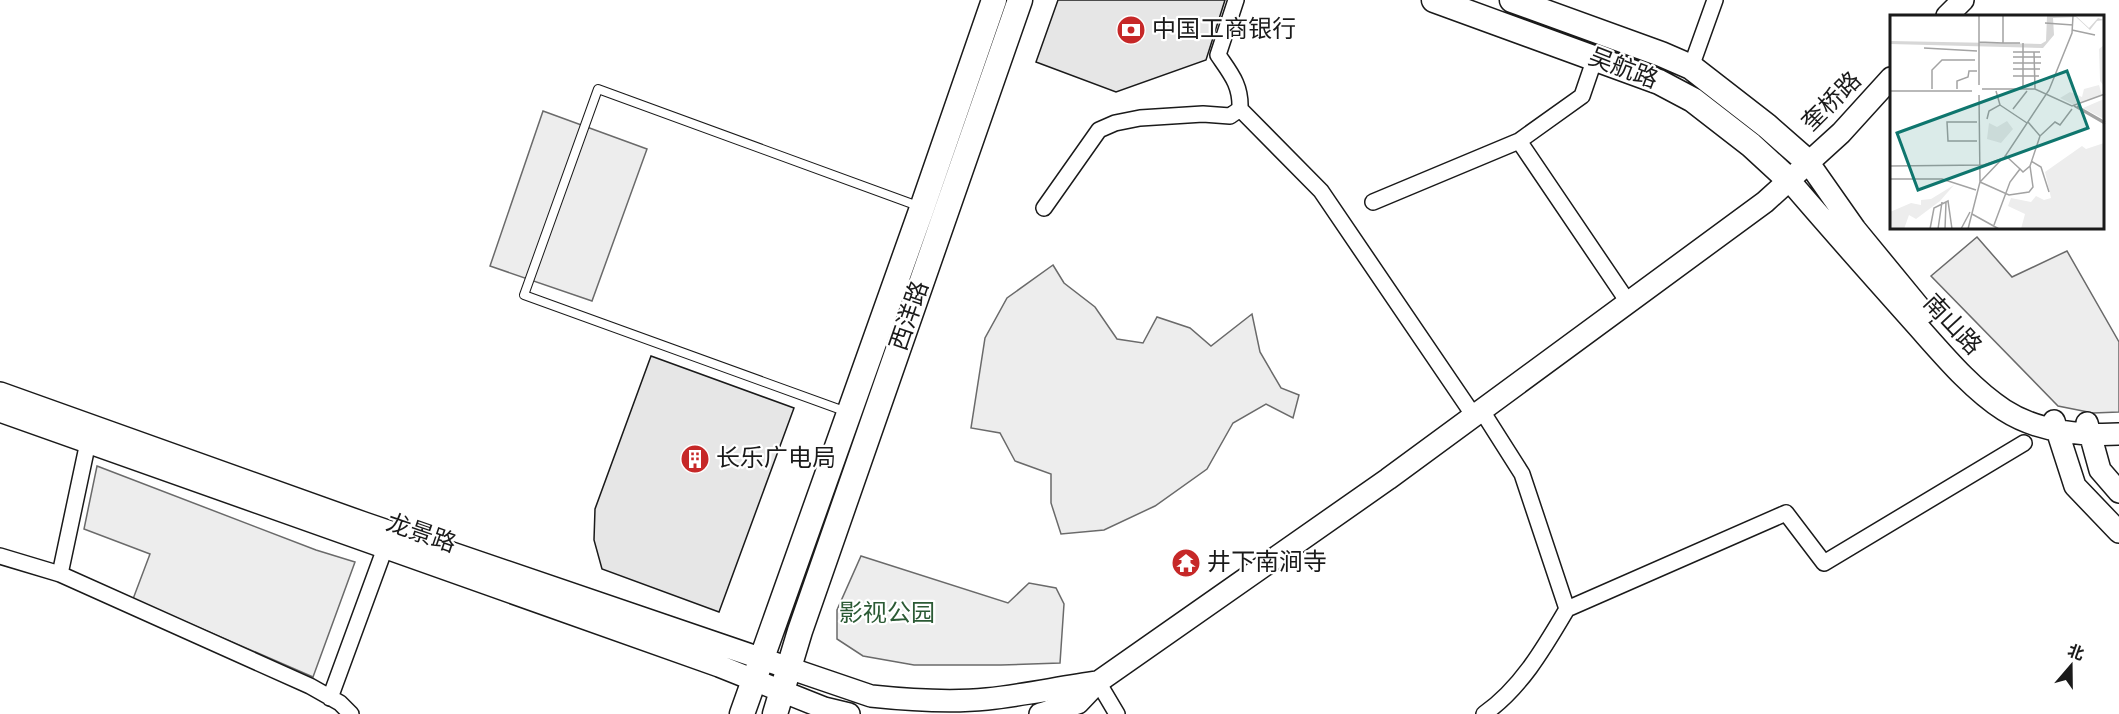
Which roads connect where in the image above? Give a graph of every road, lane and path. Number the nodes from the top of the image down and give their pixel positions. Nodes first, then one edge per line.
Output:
1 (994, 0) edge
2 (1020, 0) edge
3 (1236, 0) edge
4 (1434, 0) edge
5 (1512, 0) edge
6 (1714, 0) edge
7 (1963, 0) edge
8 (1948, 15) edge
9 (1594, 58) junction
10 (1690, 67) junction
11 (1890, 79) edge
12 (1240, 110) junction
13 (1519, 141) junction
14 (1808, 162) junction
15 (1789, 180) junction
16 (1373, 202) dead end
17 (922, 208) junction
18 (1044, 208) dead end
19 (1628, 303) junction
20 (0, 393) edge
21 (0, 411) edge
22 (849, 412) junction
23 (1478, 414) junction
24 (2119, 421) edge
25 (2055, 423) junction
26 (2088, 428) junction
27 (2119, 434) edge
28 (88, 442) junction
29 (2024, 443) dead end
30 (2119, 492) edge
31 (2119, 532) edge
32 (385, 549) junction
33 (0, 556) edge
34 (60, 574) junction
35 (1567, 609) junction
36 (757, 670) junction
37 (784, 679) junction
38 (1098, 682) junction
39 (330, 698) junction
40 (1047, 713) edge
41 (351, 714) edge
42 (742, 714) edge
43 (775, 714) edge
44 (849, 714) edge
45 (1117, 714) edge
46 (1484, 714) edge

1 - 17 main road, 西洋路
2 - 37 main road, 西洋路
3 - 12 street
4 - 9 main road, 吴航路
5 - 10 main road, 吴航路
6 - 10 street
7 - 8 street
9 - 13 street
9 - 15 main road, 吴航路
10 - 14 main road, 吴航路
11 - 14 street, 奎桥路
12 - 18 street
12 - 23 street
13 - 16 street
13 - 19 street
14 - 15 street, 奎桥路
14 - 25 street, 南山路
15 - 19 street, 奎桥路
15 - 25 street, 南山路
17 - 22 main road, 西洋路
17 - 22 lane
19 - 23 street, 奎桥路
20 - 36 street, 龙景路
21 - 28 street, 龙景路
22 - 36 main road, 西洋路
23 - 35 street
23 - 38 street, 奎桥路
24 - 26 street, 南山路
25 - 26 street, 南山路
25 - 31 street
26 - 27 street, 南山路
26 - 30 street
28 - 32 street, 龙景路
28 - 34 street
29 - 35 street
32 - 36 street, 龙景路
32 - 39 street
33 - 34 street
34 - 39 street
35 - 46 street
36 - 37 street, 龙景路
36 - 42 main road, 西洋路
37 - 38 street
37 - 43 main road, 西洋路
37 - 44 street, 龙景路
38 - 40 street, 奎桥路
38 - 45 street
39 - 41 street

